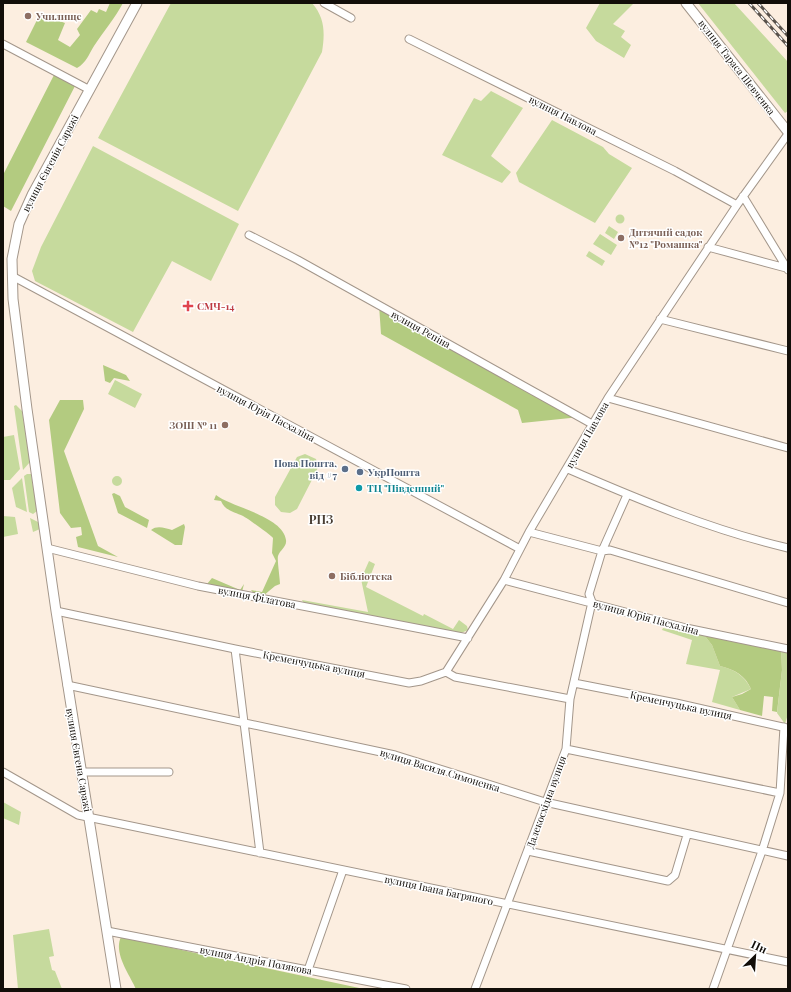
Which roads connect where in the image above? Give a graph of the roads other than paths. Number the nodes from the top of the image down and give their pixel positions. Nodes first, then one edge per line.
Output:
1 (137, 3) edge
2 (324, 3) edge
3 (686, 3) edge
4 (351, 18) dead end
5 (409, 38) dead end
6 (3, 44) edge
7 (90, 90) junction
8 (788, 133) edge
9 (743, 196) junction
10 (737, 205) junction
11 (249, 235) dead end
12 (708, 247) junction
13 (787, 269) edge
14 (12, 276) junction
15 (660, 319) junction
16 (788, 351) edge
17 (608, 398) junction
18 (592, 424) junction
19 (788, 448) edge
20 (568, 469) junction
21 (627, 495) junction
22 (45, 532) joint
23 (529, 532) junction
24 (48, 548) junction
25 (788, 548) edge
26 (520, 549) junction
27 (602, 551) junction
28 (504, 580) junction
29 (592, 602) junction
30 (788, 603) edge
31 (56, 611) junction
32 (468, 638) junction
33 (235, 649) junction
34 (788, 650) edge
35 (446, 672) junction
36 (574, 683) junction
37 (67, 685) junction
38 (570, 699) junction
39 (243, 723) junction
40 (786, 728) edge
41 (566, 749) junction
42 (3, 772) edge
43 (81, 772) junction
44 (169, 772) dead end
45 (780, 794) junction
46 (545, 802) junction
47 (89, 818) junction
48 (687, 834) junction
49 (528, 851) junction
50 (762, 851) junction
51 (260, 853) junction
52 (788, 856) edge
53 (344, 870) junction
54 (507, 904) junction
55 (107, 931) junction
56 (727, 949) junction
57 (788, 962) edge
58 (308, 970) junction
59 (398, 988) edge
60 (116, 989) edge
61 (406, 989) edge
62 (475, 989) edge
63 (713, 989) edge

1 - 7 main road, вулиця Євгенія Саражі
2 - 4 street
3 - 8 main road, вулиця Тараса Шевченка
5 - 10 street, вулиця Павлова
6 - 7 street
7 - 14 main road, вулиця Євгенія Саражі
8 - 9 street, вулиця Павлова
9 - 10 street, вулиця Павлова
9 - 13 street
10 - 12 street, вулиця Павлова
11 - 18 street, вулиця Рєпіна
12 - 13 street
12 - 15 street, вулиця Павлова
14 - 22 main road, вулиця Євгенія Саражі
14 - 26 street, вулиця Юрія Пасхаліна
15 - 16 street
15 - 17 street, вулиця Павлова
17 - 18 street, вулиця Павлова
17 - 19 street
18 - 20 street, вулиця Павлова
20 - 21 street
20 - 23 street, вулиця Павлова
21 - 25 street
21 - 27 street, Далекосхідна вулиця
22 - 24 main road, вулиця Євгена Саражі
23 - 26 street, вулиця Павлова
23 - 27 street
24 - 31 main road, вулиця Євгена Саражі
24 - 32 street, вулиця Філатова
26 - 28 street, вулиця Павлова
27 - 29 street, Далекосхідна вулиця
27 - 30 street
28 - 29 street, вулиця Юрія Пасхаліна
28 - 32 street, вулиця Павлова
29 - 34 street, вулиця Юрія Пасхаліна
29 - 36 street, Далекосхідна вулиця
31 - 33 street, Кременчуцька вулиця
31 - 37 main road, вулиця Євгена Саражі
32 - 35 street, вулиця Павлова
33 - 35 street, Кременчуцька вулиця
33 - 39 street
35 - 38 street
36 - 38 street, Далекосхідна вулиця
36 - 40 street, Кременчуцька вулиця
37 - 39 street, вулиця Василя Симоненка
37 - 43 main road, вулиця Євгена Саражі
38 - 41 street, Далекосхідна вулиця
39 - 46 street, вулиця Василя Симоненка
39 - 51 street
40 - 45 street
41 - 45 street
41 - 46 street, Далекосхідна вулиця
42 - 47 street, вулиця Івана Багряного
43 - 44 street
43 - 47 main road, вулиця Євгена Саражі
45 - 50 street
46 - 48 street, вулиця Василя Симоненка
46 - 49 street, Далекосхідна вулиця
47 - 51 street, вулиця Івана Багряного
47 - 55 main road, вулиця Євгена Саражі
48 - 49 street
48 - 50 street, вулиця Василя Симоненка
49 - 54 street, Далекосхідна вулиця
50 - 52 street, вулиця Василя Симоненка
50 - 56 street
51 - 53 street, вулиця Івана Багряного
53 - 54 street, вулиця Івана Багряного
53 - 58 street
54 - 56 street, вулиця Івана Багряного
54 - 62 street, Далекосхідна вулиця
55 - 58 street, вулиця Андрія Полякова
55 - 60 main road, вулиця Євгена Саражі
56 - 57 street, вулиця Івана Багряного
56 - 63 street
58 - 59 street, вулиця Андрія Полякова
59 - 61 street, вулиця Андрія Полякова

